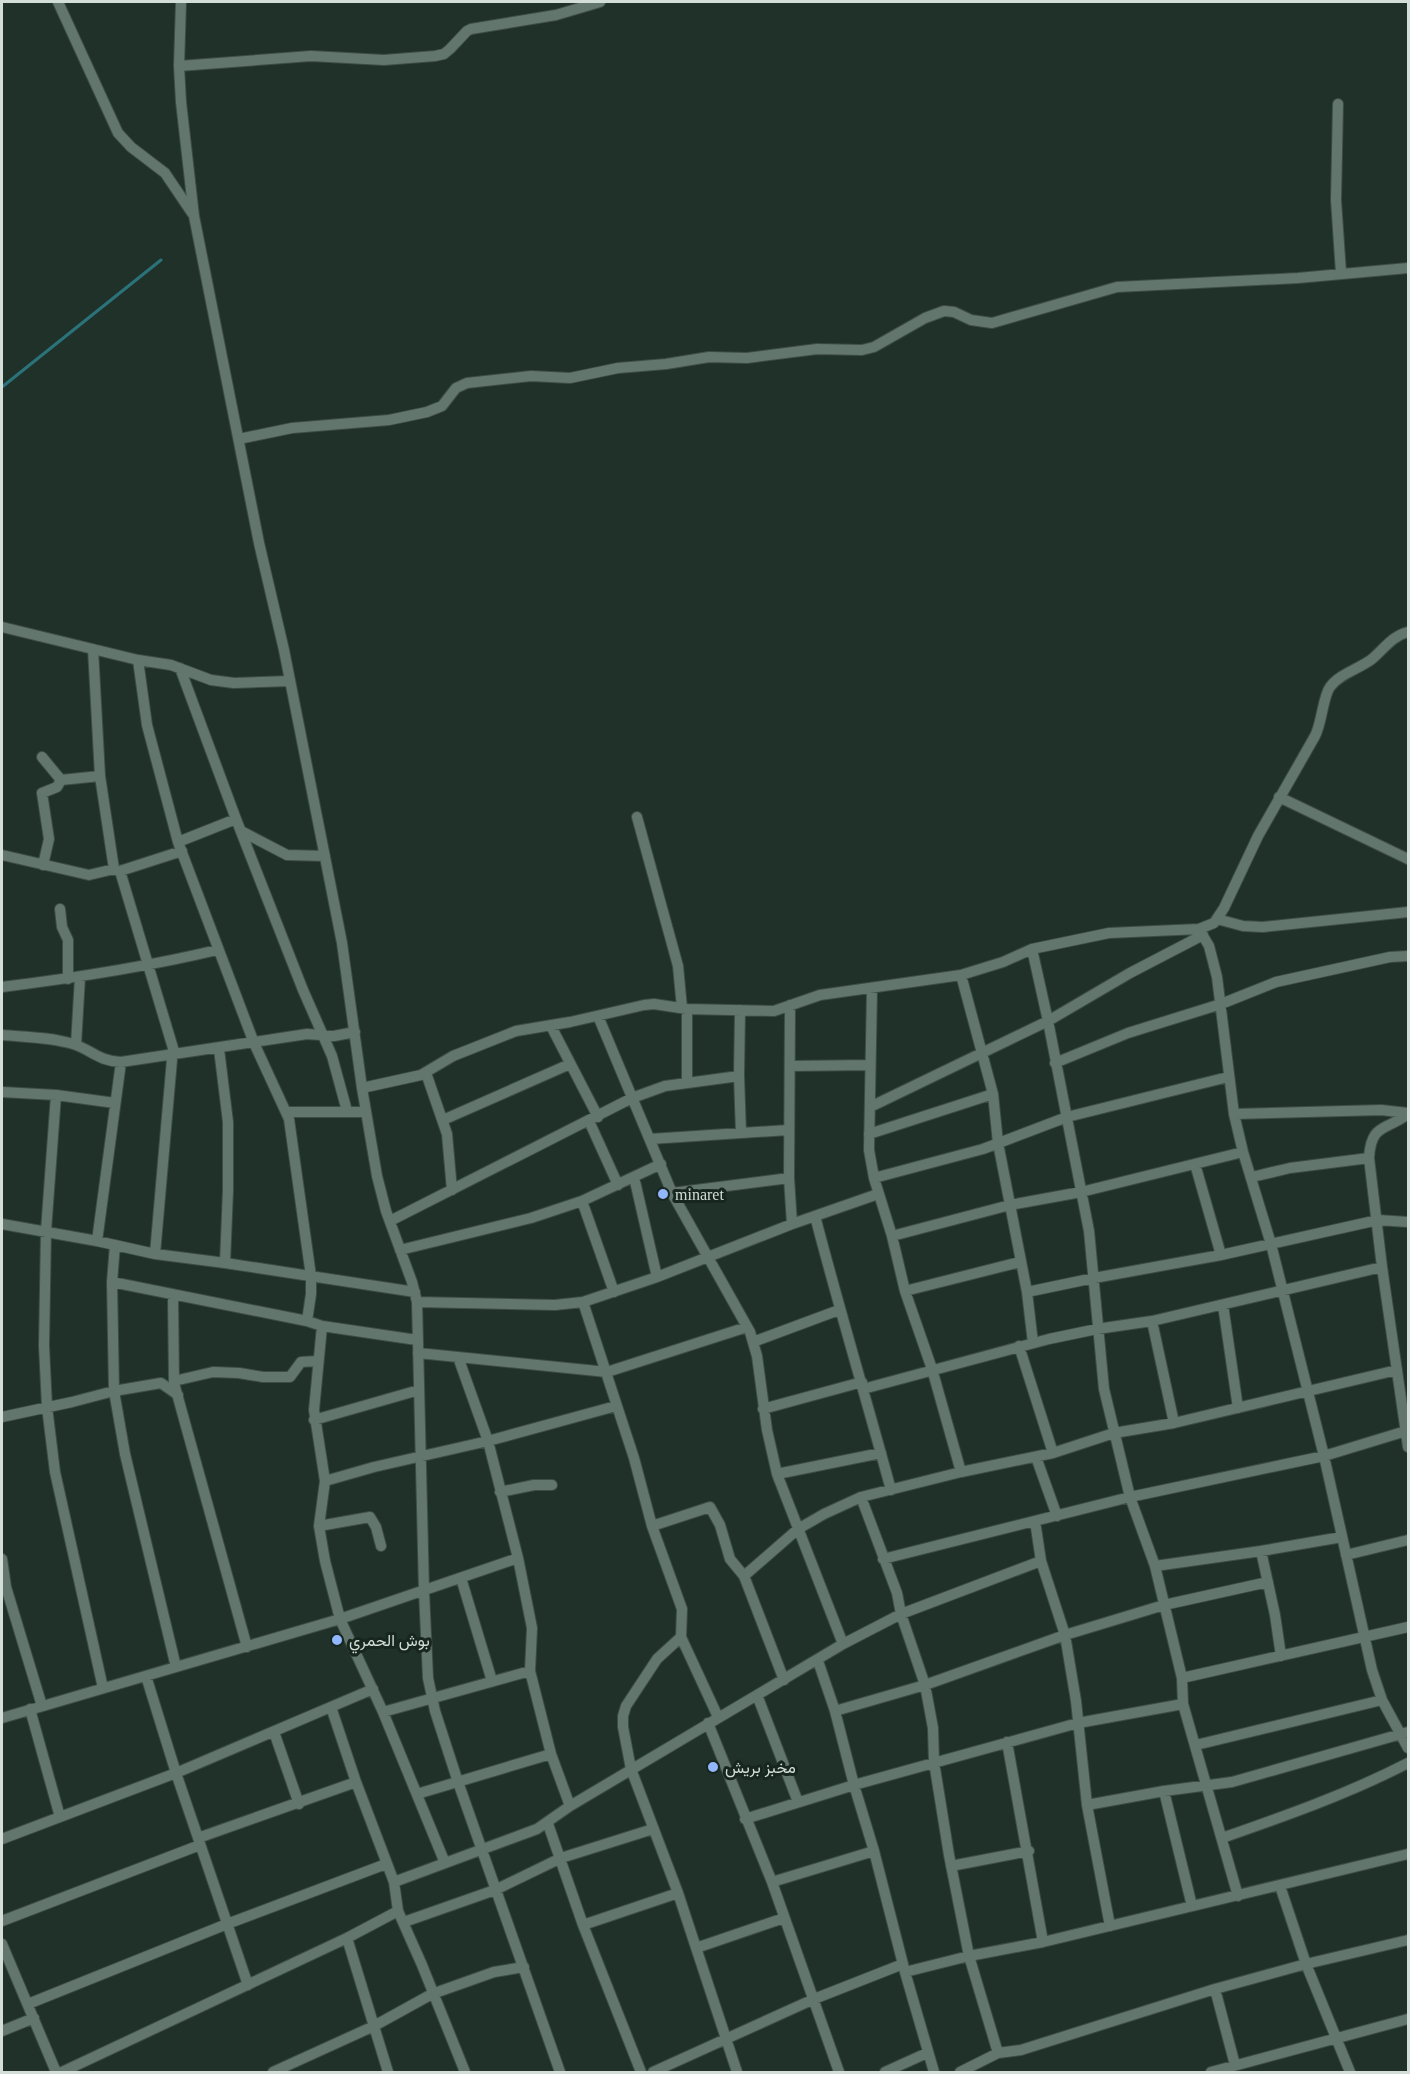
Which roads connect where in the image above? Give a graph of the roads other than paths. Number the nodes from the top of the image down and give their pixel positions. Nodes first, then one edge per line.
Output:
1 (58, 2) edge
2 (181, 2) edge
3 (600, 2) edge
4 (180, 66) junction
5 (1338, 104) dead end
6 (194, 216) junction
7 (1408, 268) edge
8 (1341, 273) junction
9 (239, 439) junction
10 (2, 627) edge
11 (1408, 632) edge
12 (93, 649) junction
13 (138, 660) junction
14 (180, 668) junction
15 (290, 681) junction
16 (42, 757) dead end
17 (100, 776) junction
18 (61, 780) junction
19 (1279, 797) junction
20 (637, 817) dead end
21 (236, 819) junction
22 (241, 831) junction
23 (180, 847) junction
24 (2, 855) edge
25 (325, 856) junction
26 (1408, 859) edge
27 (43, 865) junction
28 (117, 870) junction
29 (60, 909) dead end
30 (1408, 912) edge
31 (1217, 919) junction
32 (1201, 932) junction
33 (1032, 949) junction
34 (217, 950) junction
35 (1408, 956) edge
36 (149, 966) junction
37 (961, 975) junction
38 (80, 977) junction
39 (68, 979) junction
40 (2, 987) edge
41 (872, 988) junction
42 (1221, 1004) junction
43 (790, 1005) junction
44 (685, 1008) junction
45 (740, 1010) junction
46 (598, 1016) junction
47 (1048, 1021) junction
48 (551, 1026) junction
49 (355, 1032) junction
50 (323, 1034) junction
51 (2, 1035) edge
52 (254, 1043) junction
53 (76, 1045) junction
54 (219, 1049) junction
55 (981, 1053) junction
56 (173, 1056) junction
57 (121, 1062) junction
58 (1055, 1062) junction
59 (570, 1064) junction
60 (790, 1065) junction
61 (870, 1065) junction
62 (426, 1073) junction
63 (739, 1076) junction
64 (1228, 1077) junction
65 (687, 1083) junction
66 (362, 1088) junction
67 (2, 1092) edge
68 (993, 1094) junction
69 (56, 1095) junction
70 (632, 1098) junction
71 (115, 1103) junction
72 (870, 1107) junction
73 (347, 1111) junction
74 (287, 1112) junction
75 (366, 1112) junction
76 (1234, 1114) junction
77 (1408, 1114) edge
78 (1067, 1117) junction
79 (593, 1119) junction
80 (443, 1120) junction
81 (788, 1130) junction
82 (741, 1133) junction
83 (869, 1134) junction
84 (650, 1139) junction
85 (998, 1143) junction
86 (1243, 1152) junction
87 (1369, 1158) junction
88 (661, 1164) junction
89 (1195, 1164) junction
90 (634, 1177) junction
91 (1252, 1177) junction
92 (789, 1178) junction
93 (873, 1178) junction
94 (618, 1185) junction
95 (452, 1190) junction
96 (672, 1192) junction
97 (1081, 1192) junction
98 (878, 1194) junction
99 (582, 1201) junction
100 (1010, 1205) junction
101 (815, 1216) junction
102 (1377, 1220) junction
103 (390, 1221) junction
104 (1408, 1222) edge
105 (2, 1224) edge
106 (792, 1224) junction
107 (46, 1231) junction
108 (892, 1236) junction
109 (97, 1241) junction
110 (1271, 1244) junction
111 (115, 1245) junction
112 (400, 1250) junction
113 (155, 1254) junction
114 (1221, 1255) junction
115 (707, 1257) junction
116 (1020, 1262) junction
117 (225, 1263) junction
118 (1383, 1267) junction
119 (311, 1276) junction
120 (657, 1277) junction
121 (1094, 1278) junction
122 (112, 1282) junction
123 (905, 1291) junction
124 (1282, 1291) junction
125 (614, 1292) junction
126 (1027, 1292) junction
127 (173, 1295) junction
128 (416, 1297) junction
129 (584, 1302) junction
130 (1223, 1305) junction
131 (840, 1311) junction
132 (307, 1321) junction
133 (1152, 1321) junction
134 (322, 1326) junction
135 (747, 1327) junction
136 (1097, 1329) junction
137 (417, 1340) junction
138 (753, 1342) junction
139 (1033, 1343) junction
140 (1019, 1346) junction
141 (418, 1353) junction
142 (458, 1357) junction
143 (317, 1361) junction
144 (932, 1370) junction
145 (1397, 1370) junction
146 (608, 1372) junction
147 (174, 1381) junction
148 (863, 1386) junction
149 (419, 1390) junction
150 (114, 1391) junction
151 (1308, 1391) junction
152 (178, 1395) junction
153 (616, 1406) junction
154 (47, 1407) junction
155 (1238, 1408) junction
156 (763, 1409) junction
157 (2, 1417) edge
158 (314, 1420) junction
159 (1174, 1423) junction
160 (1406, 1431) junction
161 (1114, 1433) junction
162 (488, 1441) junction
163 (1408, 1447) edge
164 (881, 1453) junction
165 (1053, 1454) junction
166 (421, 1456) junction
167 (1324, 1456) junction
168 (1036, 1457) junction
169 (961, 1472) junction
170 (777, 1474) junction
171 (325, 1481) junction
172 (552, 1485) dead end
173 (891, 1490) junction
174 (500, 1492) junction
175 (861, 1497) junction
176 (1130, 1497) junction
177 (1057, 1516) junction
178 (1035, 1521) junction
179 (319, 1526) junction
180 (652, 1526) junction
181 (798, 1529) junction
182 (1342, 1537) junction
183 (1408, 1540) edge
184 (381, 1546) dead end
185 (1261, 1551) junction
186 (1346, 1555) junction
187 (518, 1558) junction
188 (2, 1559) edge
189 (883, 1559) junction
190 (1041, 1561) junction
191 (1155, 1566) junction
192 (744, 1576) junction
193 (461, 1578) junction
194 (1268, 1582) junction
195 (4, 1587) edge
196 (424, 1591) junction
197 (1164, 1605) junction
198 (901, 1614) junction
199 (340, 1619) junction
200 (1408, 1627) edge
201 (1065, 1635) junction
202 (681, 1637) junction
203 (1366, 1637) junction
204 (843, 1644) junction
205 (248, 1647) junction
206 (1281, 1656) junction
207 (818, 1661) junction
208 (176, 1667) junction
209 (530, 1671) junction
210 (146, 1676) junction
211 (1182, 1678) junction
212 (784, 1680) junction
213 (492, 1681) junction
214 (925, 1685) junction
215 (103, 1688) junction
216 (373, 1689) junction
217 (757, 1695) junction
218 (432, 1699) junction
219 (1382, 1700) junction
220 (1183, 1704) junction
221 (42, 1706) junction
222 (331, 1707) junction
223 (30, 1708) junction
224 (835, 1711) junction
225 (383, 1712) junction
226 (2, 1718) edge
227 (713, 1720) junction
228 (1078, 1724) junction
229 (274, 1732) junction
230 (1405, 1734) edge
231 (1007, 1742) junction
232 (1196, 1745) junction
233 (1408, 1748) edge
234 (551, 1754) junction
235 (934, 1762) junction
236 (1408, 1763) edge
237 (631, 1769) junction
238 (176, 1773) junction
239 (356, 1782) junction
240 (458, 1782) junction
241 (854, 1785) junction
242 (1208, 1786) junction
243 (1164, 1791) junction
244 (417, 1794) junction
245 (798, 1802) junction
246 (298, 1804) junction
247 (1087, 1805) junction
248 (570, 1806) junction
249 (60, 1817) junction
250 (745, 1819) junction
251 (548, 1824) junction
252 (653, 1829) junction
253 (1222, 1838) junction
254 (2, 1839) edge
255 (199, 1841) junction
256 (482, 1850) junction
257 (874, 1851) junction
258 (1029, 1851) junction
259 (1408, 1854) edge
260 (561, 1858) junction
261 (445, 1863) junction
262 (386, 1864) junction
263 (951, 1866) junction
264 (394, 1882) junction
265 (772, 1882) junction
266 (1280, 1886) junction
267 (495, 1890) junction
268 (678, 1893) junction
269 (1238, 1896) junction
270 (1192, 1906) junction
271 (398, 1911) junction
272 (784, 1918) junction
273 (2, 1921) edge
274 (404, 1922) junction
275 (227, 1924) junction
276 (583, 1925) junction
277 (1110, 1926) junction
278 (347, 1938) junction
279 (1408, 1940) edge
280 (1043, 1942) junction
281 (2, 1944) edge
282 (696, 1948) junction
283 (969, 1956) junction
284 (1306, 1964) junction
285 (524, 1967) junction
286 (904, 1968) junction
287 (248, 1985) junction
288 (1215, 1989) junction
289 (432, 1994) junction
290 (814, 1999) junction
291 (28, 2004) junction
292 (34, 2018) junction
293 (1408, 2019) edge
294 (374, 2026) junction
295 (2, 2031) edge
296 (1336, 2038) junction
297 (725, 2040) junction
298 (927, 2053) junction
299 (998, 2053) junction
300 (1235, 2065) junction
301 (56, 2073) edge
302 (62, 2073) edge
303 (273, 2073) edge
304 (388, 2073) edge
305 (465, 2073) edge
306 (560, 2073) edge
307 (641, 2073) edge
308 (653, 2073) edge
309 (737, 2073) edge
310 (839, 2073) edge
311 (885, 2073) edge
312 (934, 2073) edge
313 (960, 2073) edge
314 (1211, 2073) edge
315 (1350, 2073) edge

1 - 6 street
2 - 4 street
3 - 4 street
4 - 6 street
5 - 8 street
6 - 9 street
7 - 8 street
8 - 9 street
9 - 15 street
10 - 12 street
11 - 19 street
12 - 13 street
12 - 17 street
13 - 14 street
13 - 23 street
14 - 15 street
14 - 21 street
15 - 25 street
16 - 18 street
17 - 18 street
17 - 28 street
18 - 27 street
19 - 26 street
19 - 31 street
20 - 44 street
21 - 22 street
21 - 23 street
22 - 25 street
22 - 50 street
23 - 28 street
23 - 34 street
24 - 27 street
25 - 49 street
27 - 28 street
28 - 36 street
29 - 39 street
30 - 31 street
31 - 32 street
32 - 33 street
32 - 42 street
32 - 47 street
33 - 37 street
33 - 47 street
34 - 36 street
34 - 52 street
35 - 42 street
36 - 38 street
36 - 56 street
37 - 41 street
37 - 55 street
38 - 39 street
38 - 53 street
39 - 40 street
41 - 43 street
41 - 61 street
42 - 58 street
42 - 64 street
43 - 45 street
43 - 60 street
44 - 45 street
44 - 46 street
44 - 65 street
45 - 63 street
46 - 48 street
46 - 70 street
47 - 55 street
47 - 58 street
48 - 59 street
48 - 62 street
49 - 50 street
49 - 66 street
50 - 52 street
50 - 73 street
51 - 53 street
52 - 54 street
52 - 74 street
53 - 57 street
54 - 56 street
54 - 117 street
55 - 68 street
55 - 72 street
56 - 57 street
56 - 113 street
57 - 71 street
58 - 78 street
59 - 79 street
59 - 80 street
60 - 61 street
60 - 81 street
61 - 72 street
62 - 66 street
62 - 80 street
63 - 65 street
63 - 82 street
64 - 76 street
64 - 78 street
65 - 70 street
66 - 75 street
67 - 69 street
68 - 83 street
68 - 85 street
69 - 71 street
69 - 107 street
70 - 79 street
70 - 84 street
71 - 109 street
72 - 83 street
73 - 74 street
73 - 75 street
74 - 119 street
75 - 103 street
76 - 77 street
76 - 86 street
77 - 87 street
78 - 85 street
78 - 97 street
79 - 94 street
79 - 95 street
80 - 95 street
81 - 82 street
81 - 92 street
82 - 84 street
83 - 93 street
84 - 88 street
85 - 93 street
85 - 100 street
86 - 89 street
86 - 91 street
87 - 91 street
87 - 102 street
88 - 90 street
88 - 96 street
89 - 97 street
89 - 114 street
90 - 94 street
90 - 120 street
91 - 110 street
92 - 96 street
92 - 106 street
93 - 98 street
94 - 99 street
95 - 103 street
96 - 115 street
97 - 100 street
97 - 121 street
98 - 101 street
98 - 108 street
99 - 112 street
99 - 125 street
100 - 108 street
100 - 116 street
101 - 106 street
101 - 131 street
102 - 104 street
102 - 110 street
102 - 118 street
103 - 112 street
105 - 107 street
106 - 115 street
107 - 109 street
107 - 154 street
108 - 123 street
109 - 111 street
110 - 114 street
110 - 124 street
111 - 113 street
111 - 122 street
112 - 128 street
113 - 117 street
114 - 121 street
115 - 120 street
115 - 135 street
116 - 123 street
116 - 126 street
117 - 119 street
118 - 124 street
118 - 145 street
119 - 128 street
119 - 132 street
120 - 125 street
121 - 126 street
121 - 136 street
122 - 127 street
122 - 150 street
123 - 144 street
124 - 130 street
124 - 151 street
125 - 129 street
126 - 139 street
127 - 132 street
127 - 147 street
128 - 129 street
128 - 137 street
129 - 146 street
130 - 133 street
130 - 155 street
131 - 138 street
131 - 148 street
132 - 134 street
133 - 136 street
133 - 159 street
134 - 137 street
134 - 143 street
135 - 138 street
135 - 146 street
136 - 139 street
136 - 161 street
137 - 141 street
138 - 156 street
139 - 140 street
140 - 144 street
140 - 165 street
141 - 142 street
141 - 149 street
142 - 146 street
142 - 162 street
143 - 147 street
143 - 158 street
144 - 148 street
144 - 169 street
145 - 151 street
145 - 160 street
146 - 153 street
147 - 152 street
148 - 156 street
148 - 164 street
149 - 158 street
149 - 166 street
150 - 152 street
150 - 154 street
150 - 208 street
151 - 155 street
151 - 167 street
152 - 205 street
153 - 162 street
153 - 180 street
154 - 157 street
154 - 215 street
155 - 159 street
156 - 170 street
158 - 171 street
159 - 161 street
160 - 163 street
160 - 167 street
161 - 165 street
161 - 176 street
162 - 166 street
162 - 174 street
164 - 170 street
164 - 173 street
165 - 168 street
166 - 171 street
166 - 196 street
167 - 176 street
167 - 182 street
168 - 169 street
168 - 177 street
169 - 173 street
170 - 181 street
171 - 179 street
172 - 174 street
173 - 175 street
174 - 187 street
175 - 181 street
175 - 189 street
176 - 177 street
176 - 191 street
177 - 178 street
178 - 189 street
178 - 190 street
179 - 184 street
179 - 199 street
180 - 192 street
180 - 202 street
181 - 192 street
181 - 204 street
182 - 185 street
182 - 186 street
183 - 186 street
185 - 191 street
185 - 194 street
186 - 203 street
187 - 193 street
187 - 209 street
188 - 195 street
189 - 198 street
190 - 198 street
190 - 201 street
191 - 197 street
192 - 212 street
193 - 196 street
193 - 213 street
194 - 197 street
194 - 206 street
195 - 221 street
196 - 199 street
196 - 218 street
197 - 201 street
197 - 211 street
198 - 204 street
198 - 214 street
199 - 205 street
199 - 216 street
200 - 203 street
201 - 214 street
201 - 228 street
202 - 227 street
202 - 237 street
203 - 206 street
203 - 219 street
204 - 207 street
205 - 208 street
206 - 211 street
207 - 212 street
207 - 224 street
208 - 210 street
209 - 213 street
209 - 234 street
210 - 215 street
210 - 238 street
211 - 220 street
212 - 217 street
213 - 218 street
214 - 224 street
214 - 235 street
215 - 221 street
216 - 222 street
216 - 225 street
217 - 227 street
217 - 245 street
218 - 225 street
218 - 240 street
219 - 230 street
219 - 232 street
220 - 228 street
220 - 232 street
221 - 223 street
222 - 229 street
222 - 239 street
223 - 226 street
223 - 249 street
224 - 241 street
225 - 244 street
227 - 237 street
227 - 250 street
228 - 231 street
228 - 247 street
229 - 238 street
229 - 246 street
230 - 233 street
230 - 242 street
231 - 235 street
231 - 258 street
232 - 242 street
234 - 240 street
234 - 248 street
235 - 241 street
235 - 263 street
236 - 253 street
237 - 248 street
237 - 252 street
238 - 249 street
238 - 255 street
239 - 246 street
239 - 262 street
240 - 244 street
240 - 256 street
241 - 245 street
241 - 257 street
242 - 243 street
242 - 253 street
243 - 247 street
243 - 270 street
244 - 261 street
245 - 250 street
246 - 255 street
247 - 277 street
248 - 251 street
249 - 254 street
250 - 265 street
251 - 256 street
251 - 260 street
252 - 260 street
252 - 268 street
253 - 269 street
255 - 273 street
255 - 275 street
256 - 261 street
256 - 267 street
257 - 265 street
257 - 286 street
258 - 263 street
258 - 280 street
259 - 266 street
260 - 267 street
260 - 276 street
261 - 264 street
262 - 264 street
262 - 275 street
263 - 283 street
264 - 271 street
265 - 272 street
266 - 269 street
266 - 284 street
267 - 274 street
267 - 285 street
268 - 276 street
268 - 282 street
269 - 270 street
270 - 277 street
271 - 274 street
271 - 278 street
272 - 282 street
272 - 290 street
274 - 289 street
275 - 287 street
275 - 291 street
276 - 307 street
277 - 280 street
278 - 287 street
278 - 294 street
279 - 284 street
280 - 283 street
281 - 291 street
282 - 297 street
283 - 286 street
283 - 299 street
284 - 288 street
284 - 296 street
285 - 289 street
285 - 306 street
286 - 290 street
286 - 298 street
287 - 302 street
288 - 299 street
288 - 300 street
289 - 294 street
289 - 305 street
290 - 297 street
290 - 310 street
291 - 292 street
292 - 295 street
292 - 301 street
293 - 296 street
294 - 303 street
294 - 304 street
296 - 300 street
296 - 315 street
297 - 308 street
297 - 309 street
298 - 311 street
298 - 312 street
299 - 313 street
300 - 314 street

